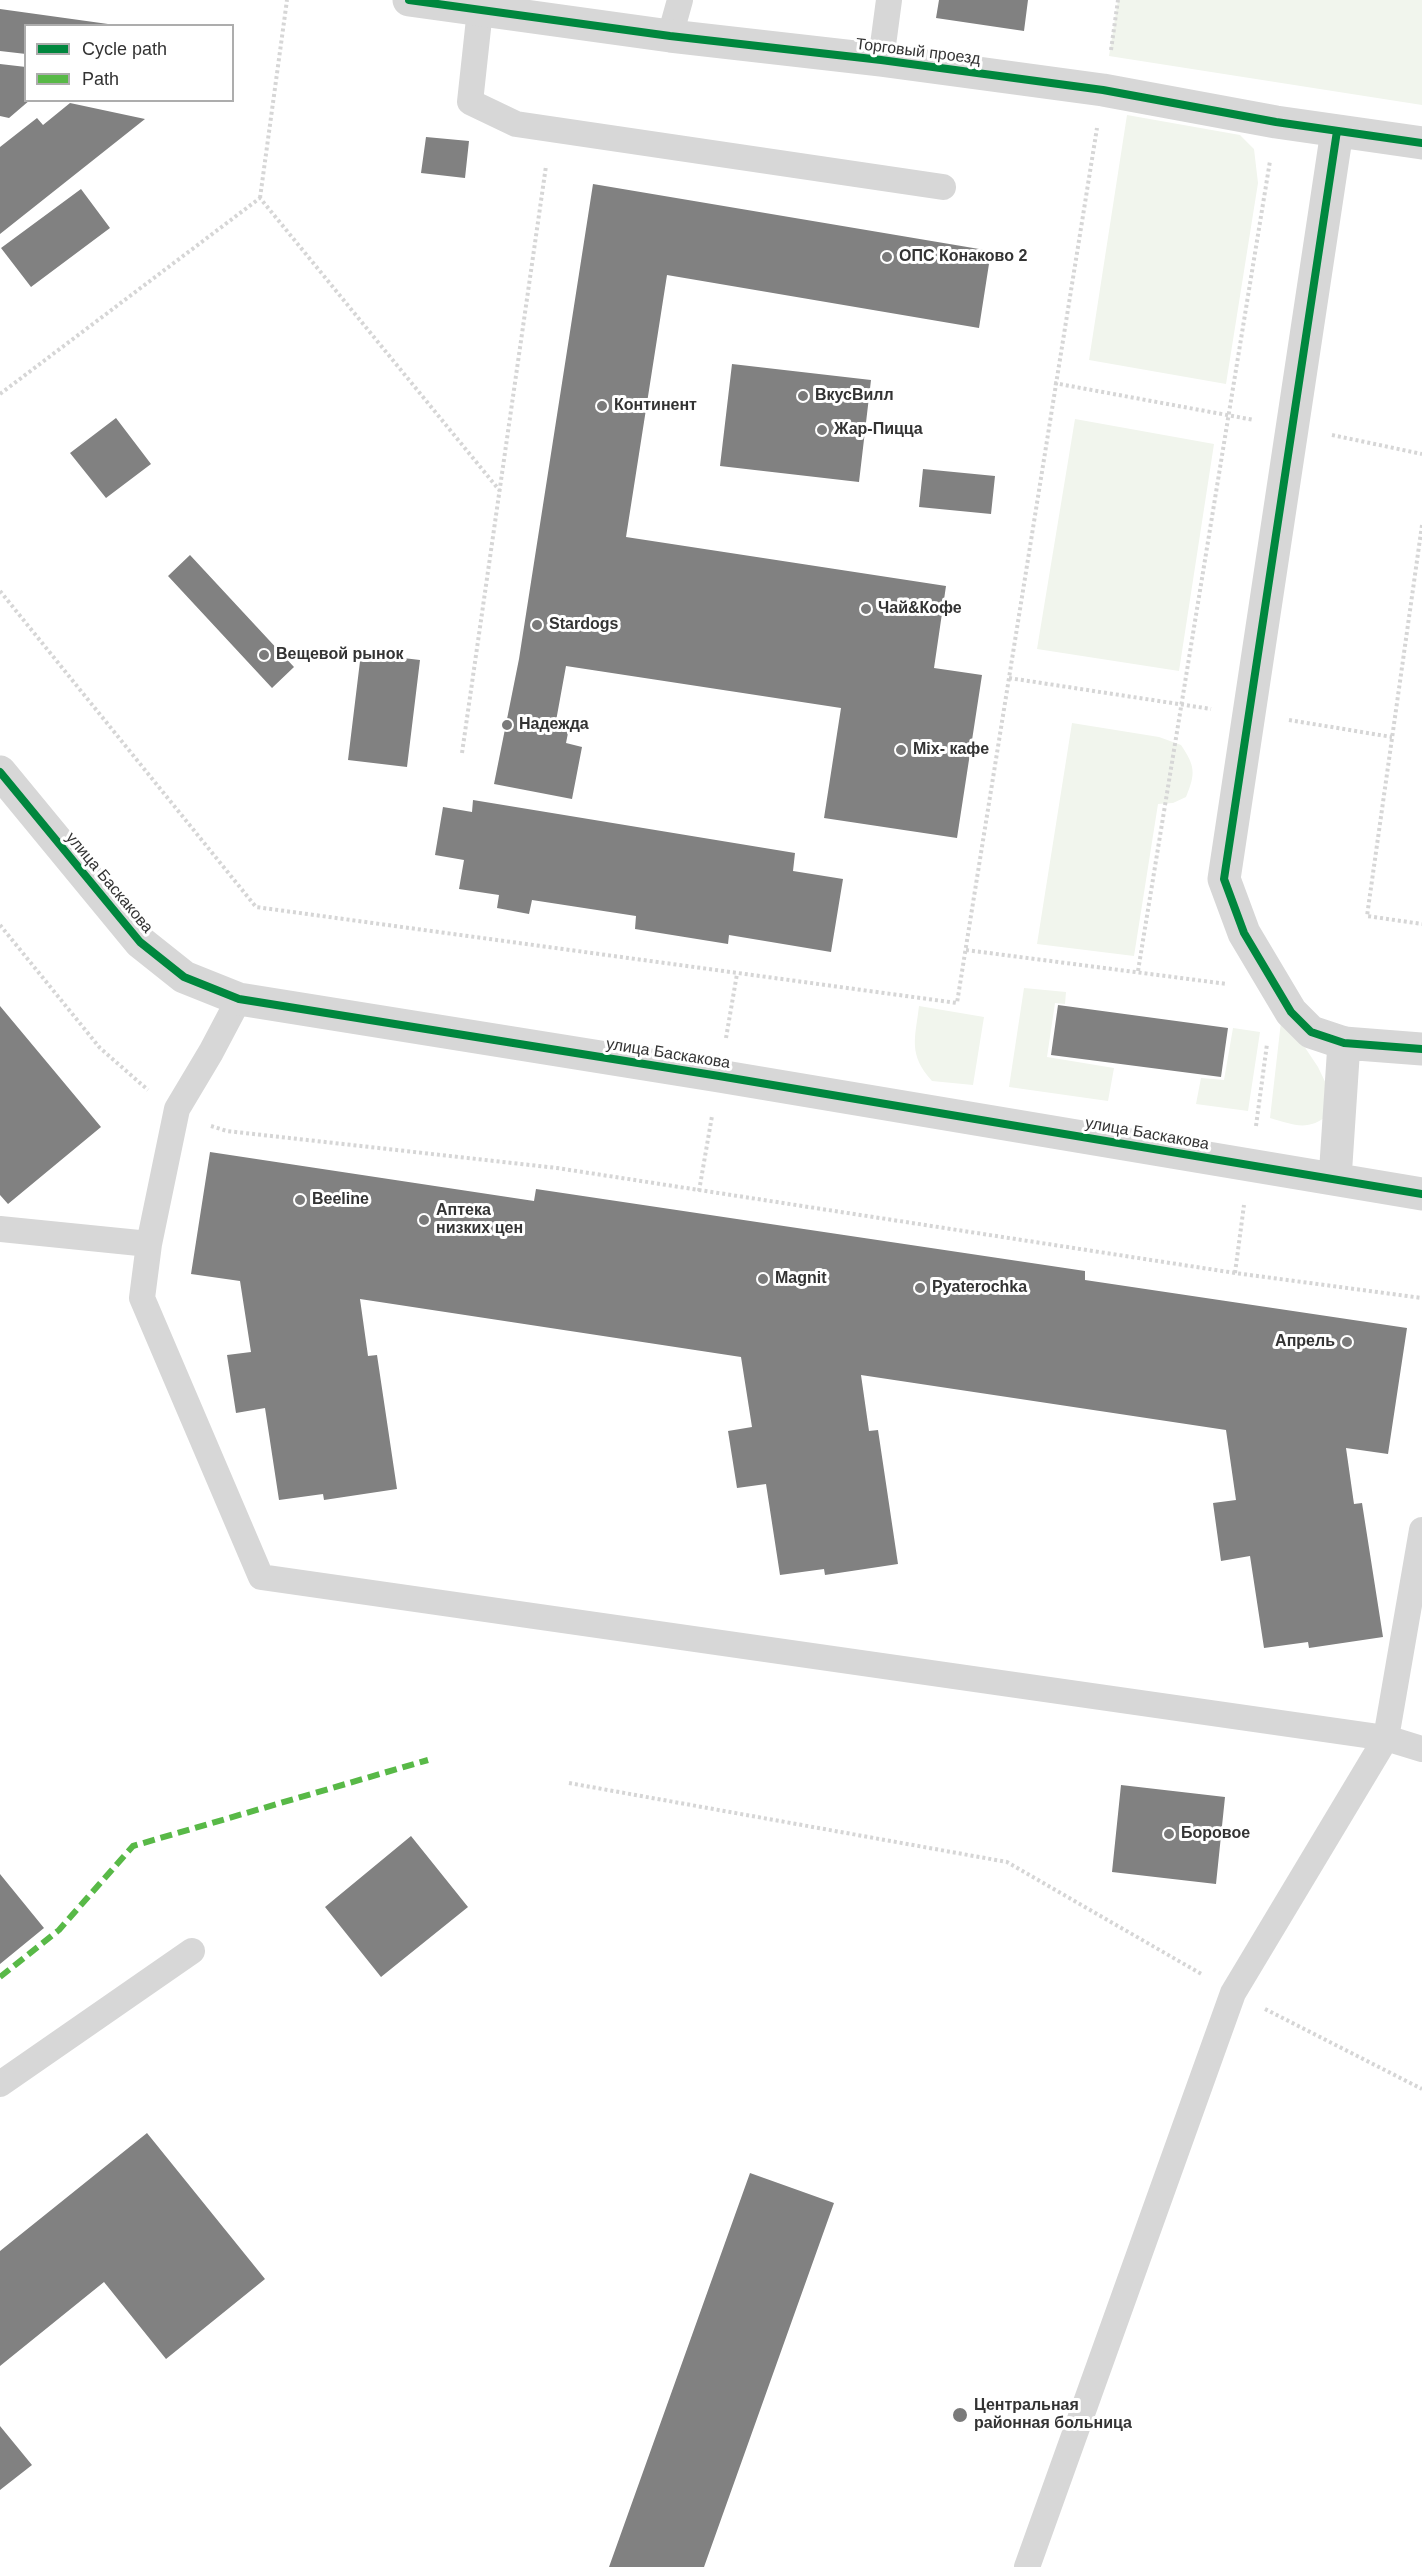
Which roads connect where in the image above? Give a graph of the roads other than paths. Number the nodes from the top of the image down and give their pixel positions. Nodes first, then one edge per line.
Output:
1 (409, 0) edge
2 (680, 0) edge
3 (889, 0) edge
4 (480, 10) junction
5 (670, 36) junction
6 (881, 60) junction
7 (1337, 131) junction
8 (1422, 143) edge
9 (943, 187) dead end
10 (0, 772) edge
11 (239, 999) junction
12 (1344, 1042) junction
13 (1422, 1049) edge
14 (1335, 1179) junction
15 (1422, 1194) edge
16 (0, 1229) edge
17 (149, 1244) junction
18 (1422, 1530) edge
19 (1386, 1738) junction
20 (1422, 1749) edge
21 (192, 1951) dead end
22 (0, 2084) edge
23 (1027, 2567) edge

1 - 4 street, Торговый проезд
2 - 5 lane
3 - 6 lane
4 - 5 street, Торговый проезд
4 - 9 lane
5 - 6 street, Торговый проезд
6 - 7 street, Торговый проезд
7 - 8 street, Торговый проезд
7 - 12 street
10 - 11 street, улица Баскакова
11 - 14 street, улица Баскакова
11 - 17 lane
12 - 13 street
12 - 14 street
14 - 15 street, улица Баскакова
16 - 17 lane
17 - 19 lane
18 - 19 lane
19 - 20 lane
19 - 23 lane
21 - 22 lane

